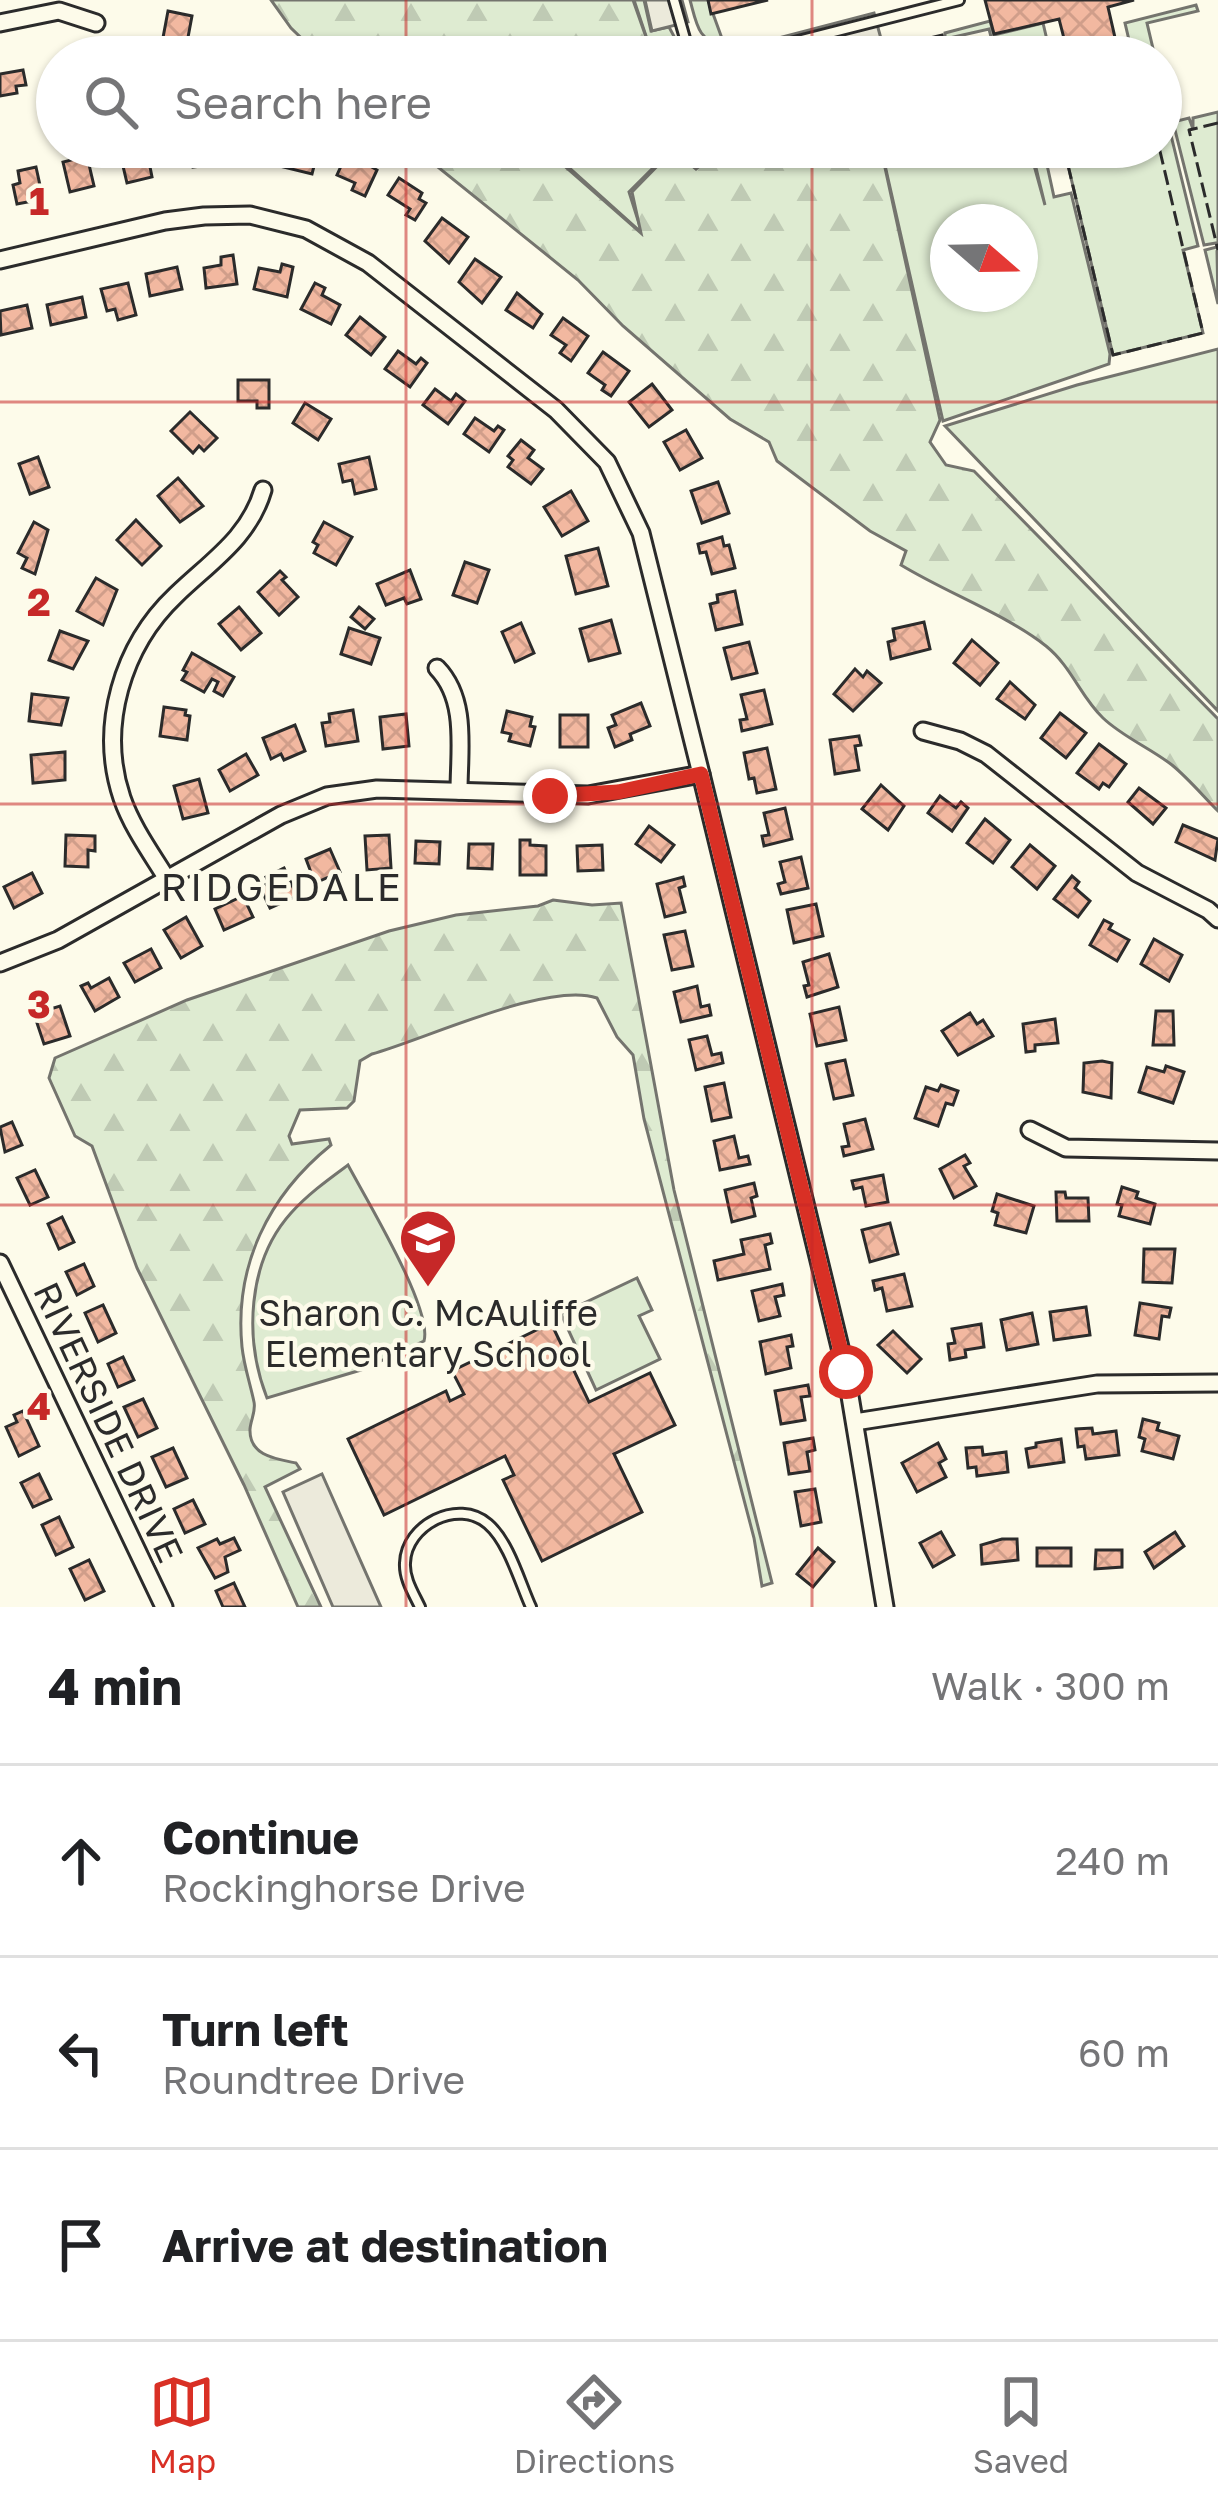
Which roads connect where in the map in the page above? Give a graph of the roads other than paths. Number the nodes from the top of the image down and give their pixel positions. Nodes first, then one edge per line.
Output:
1 (674, 0) edge
2 (958, 0) edge
3 (0, 23) edge
4 (96, 23) dead end
5 (684, 36) edge
6 (817, 36) edge
7 (0, 260) edge
8 (263, 490) dead end
9 (437, 668) dead end
10 (923, 731) dead end
11 (701, 774) junction
12 (460, 791) junction
13 (166, 879) junction
14 (1213, 914) edge
15 (0, 964) edge
16 (1030, 1130) dead end
17 (1218, 1151) edge
18 (0, 1263) edge
19 (1218, 1383) edge
20 (855, 1422) junction
21 (164, 1607) edge
22 (420, 1607) edge
23 (531, 1607) edge
24 (885, 1607) edge

1 - 5 lane
2 - 6 lane
3 - 4 street
7 - 11 street
8 - 13 street
9 - 12 street
10 - 14 street
11 - 12 street
11 - 20 street
12 - 13 street
13 - 15 street
16 - 17 street
18 - 21 street, RIVERSIDE DRIVE
19 - 20 street
20 - 24 street
22 - 23 lane

